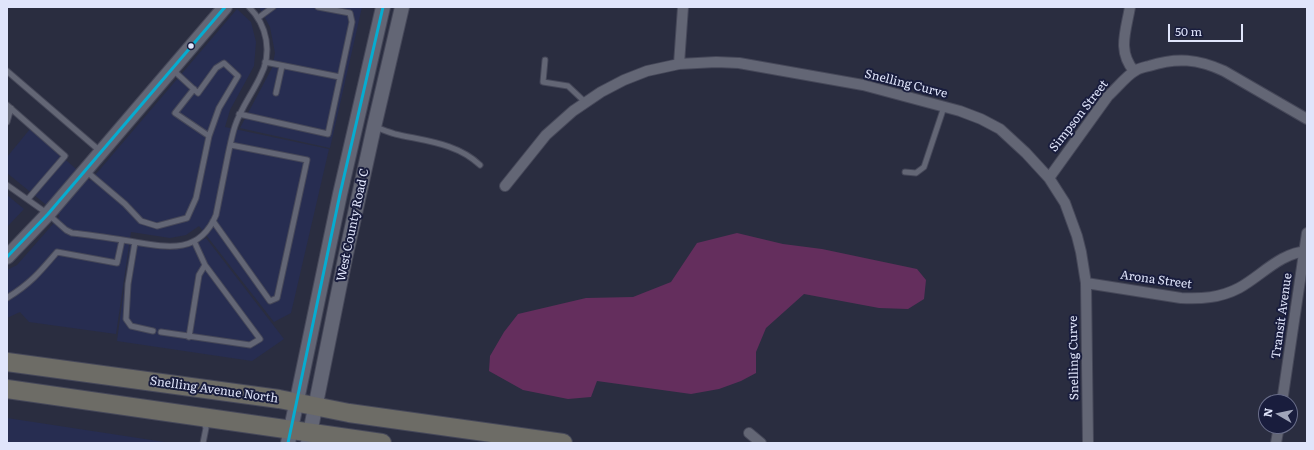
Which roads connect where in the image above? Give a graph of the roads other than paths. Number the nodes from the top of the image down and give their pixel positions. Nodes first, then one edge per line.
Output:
1 (249, 7) edge
2 (273, 7) edge
3 (318, 7) edge
4 (383, 7) edge
5 (402, 7) edge
6 (683, 7) edge
7 (1130, 7) edge
8 (221, 9) edge
9 (258, 18) junction
10 (545, 60) dead end
11 (265, 62) junction
12 (679, 64) junction
13 (282, 66) junction
14 (172, 69) junction
15 (7, 71) edge
16 (1134, 71) junction
17 (340, 77) junction
18 (194, 89) junction
19 (276, 93) dead end
20 (585, 102) junction
21 (361, 103) junction
22 (9, 107) edge
23 (944, 107) junction
24 (239, 114) junction
25 (1307, 119) edge
26 (7, 122) edge
27 (374, 126) junction
28 (209, 136) junction
29 (231, 145) junction
30 (101, 152) junction
31 (480, 165) dead end
32 (85, 170) junction
33 (905, 172) dead end
34 (1049, 178) junction
35 (7, 184) edge
36 (505, 186) dead end
37 (28, 199) junction
38 (48, 214) junction
39 (213, 221) junction
40 (1307, 233) edge
41 (122, 240) junction
42 (194, 241) junction
43 (135, 242) junction
44 (1306, 253) edge
45 (7, 257) edge
46 (205, 265) junction
47 (1086, 282) junction
48 (7, 298) edge
49 (153, 330) dead end
50 (161, 332) dead end
51 (189, 337) junction
52 (7, 362) edge
53 (7, 389) edge
54 (1283, 394) edge
55 (297, 402) junction
56 (315, 406) junction
57 (200, 417) junction
58 (749, 433) dead end
59 (290, 436) edge
60 (309, 438) edge
61 (203, 443) edge
62 (382, 443) edge
63 (562, 443) edge
64 (761, 443) edge
65 (1088, 443) edge

1 - 9 lane
2 - 9 lane
3 - 17 lane
4 - 21 main road, West County Road C
5 - 27 main road, West County Road C
6 - 12 street
7 - 16 street
8 - 14 main road
9 - 11 lane
10 - 20 lane
11 - 13 lane
11 - 24 lane
12 - 20 street, Snelling Curve
12 - 23 street, Snelling Curve
13 - 17 lane
13 - 19 lane
14 - 18 lane
14 - 30 main road
15 - 30 lane
16 - 25 street, Simpson Street
16 - 34 street, Simpson Street
17 - 24 lane
18 - 28 lane
18 - 28 lane
20 - 36 street, Snelling Curve
21 - 27 main road
21 - 55 main road, West County Road C
22 - 26 lane
22 - 37 lane
23 - 33 lane
23 - 34 street, Snelling Curve
24 - 29 lane
27 - 31 lane
27 - 56 main road, West County Road C
28 - 32 lane
29 - 39 lane
29 - 39 lane
30 - 32 main road
32 - 38 main road
34 - 47 street, Snelling Curve
35 - 37 lane
37 - 38 lane
38 - 41 lane
38 - 45 main road
39 - 42 lane
40 - 44 street, Transit Avenue
41 - 43 lane
41 - 48 lane
42 - 43 lane
42 - 46 lane
43 - 49 lane
44 - 47 street, Arona Street
44 - 54 street, Transit Avenue
46 - 51 lane
46 - 51 lane
47 - 65 street, Snelling Curve
50 - 51 lane
52 - 55 highway, Snelling Avenue North
53 - 57 highway
55 - 56 highway, Snelling Avenue North
55 - 59 main road, West County Road C
56 - 60 main road, West County Road C
56 - 63 highway, Snelling Avenue North
57 - 59 highway
57 - 61 lane
58 - 64 street
59 - 60 highway
60 - 62 highway

